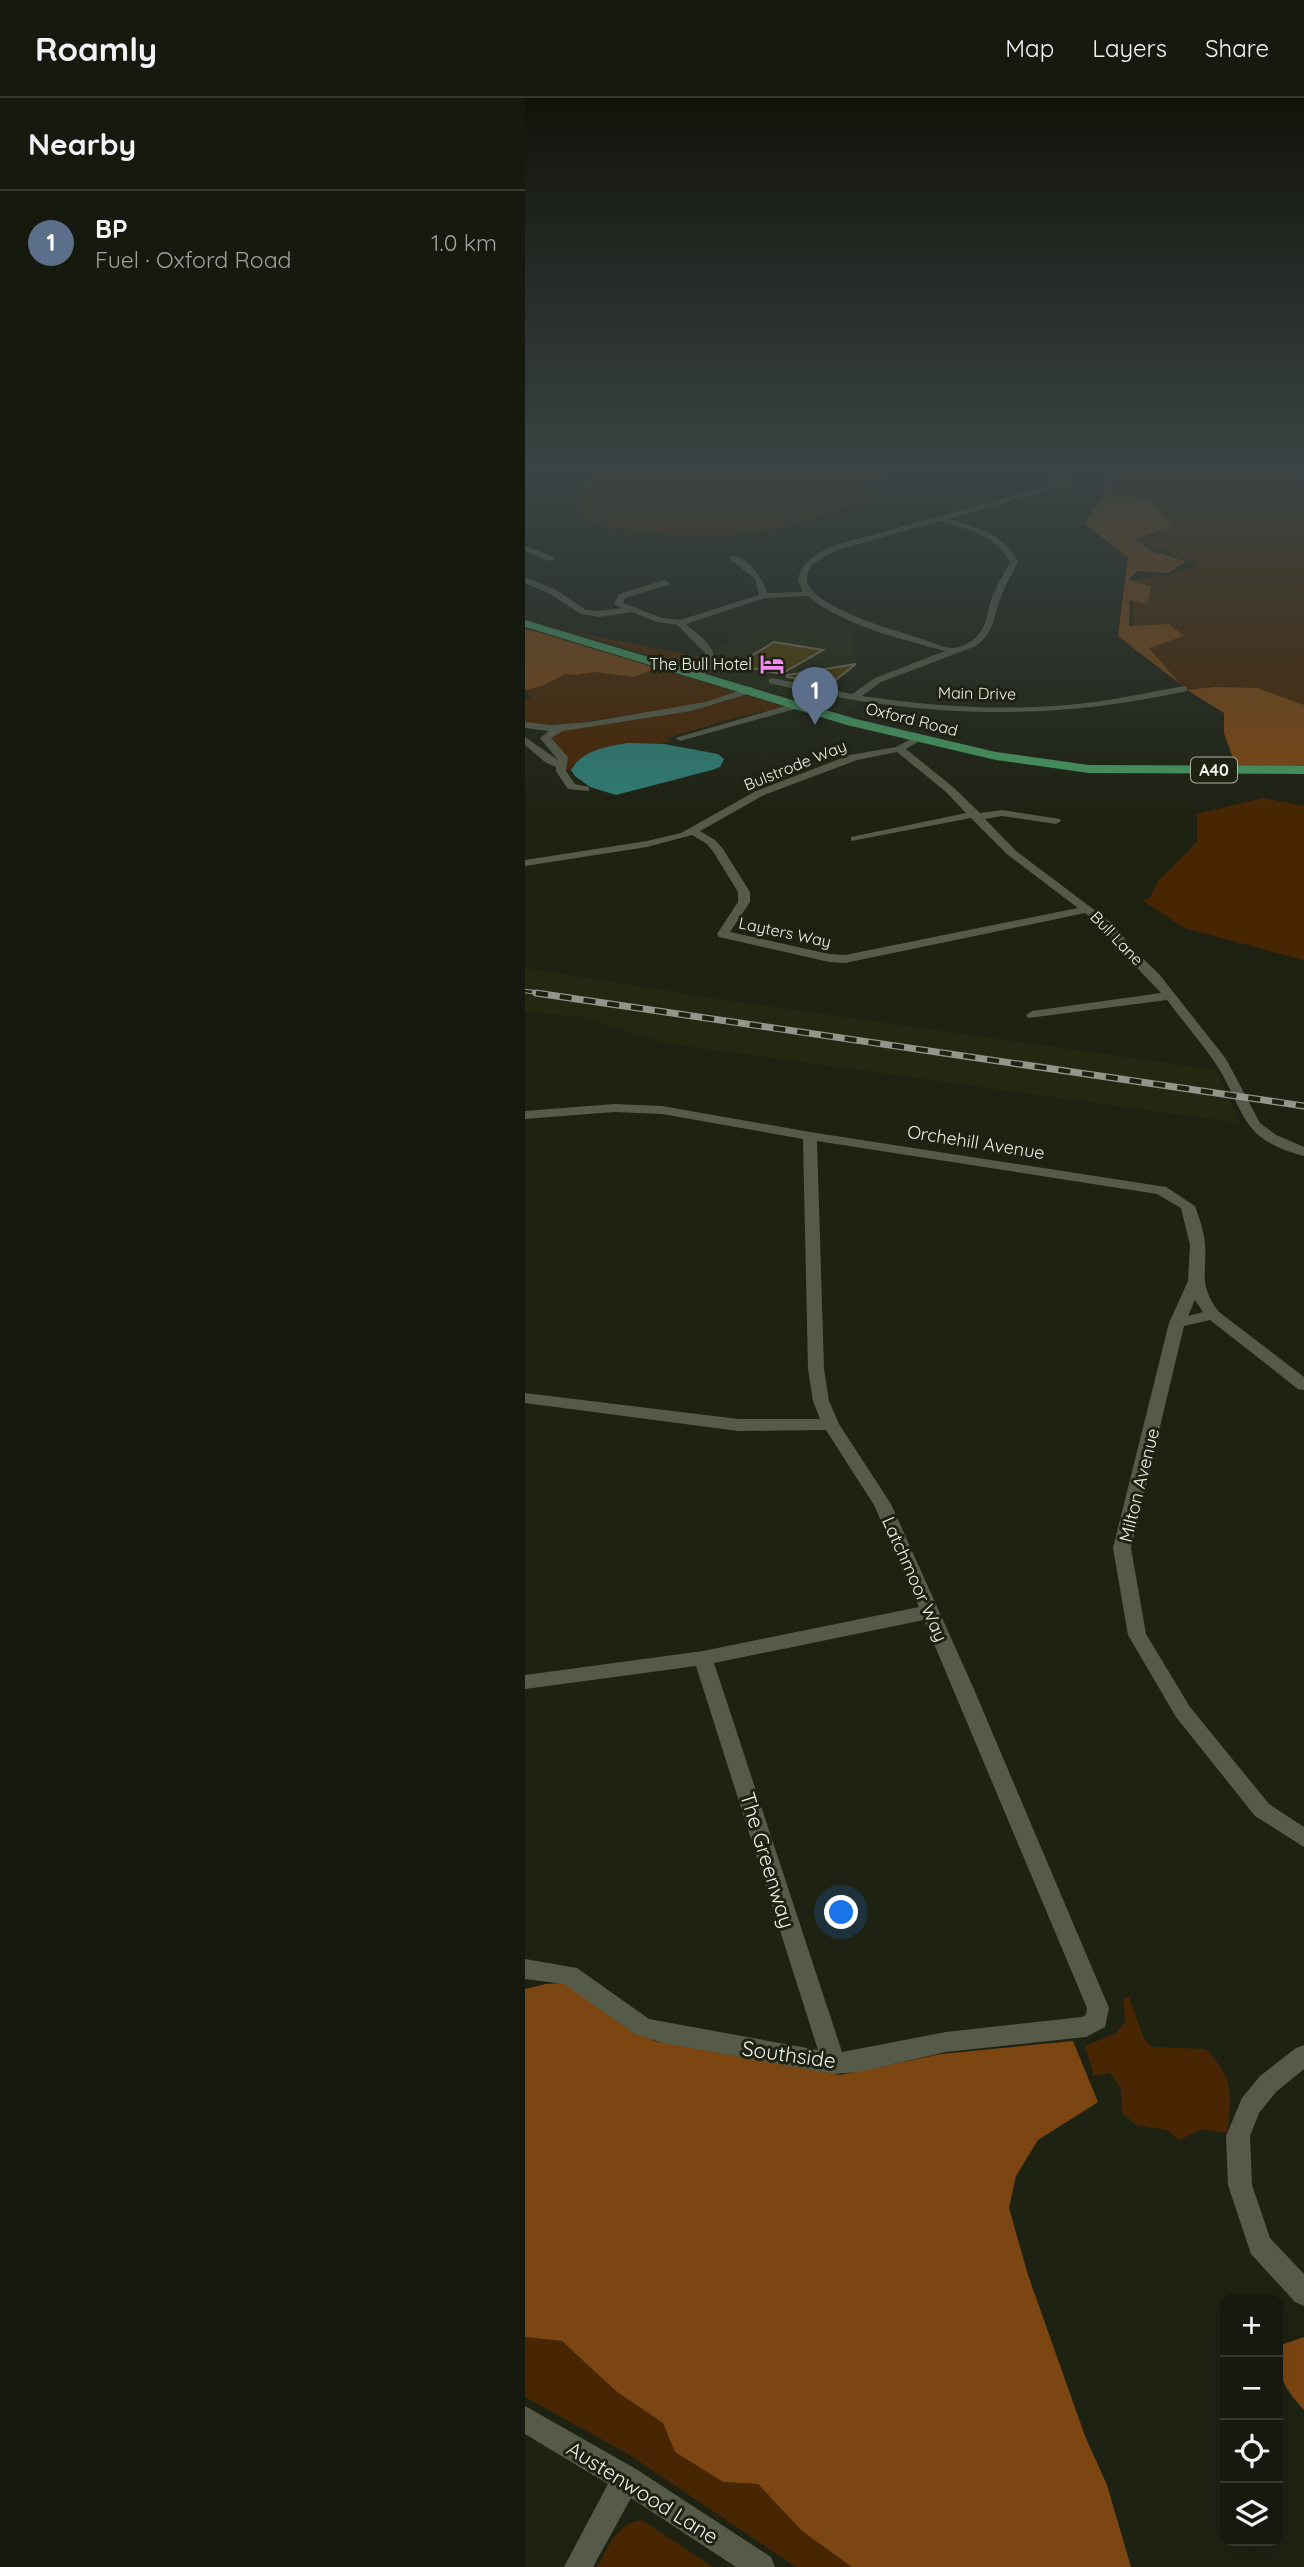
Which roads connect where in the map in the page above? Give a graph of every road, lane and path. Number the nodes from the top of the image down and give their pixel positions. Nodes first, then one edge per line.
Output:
1 (533, 583) edge
2 (665, 583) dead end
3 (760, 583) edge
4 (802, 583) edge
5 (1003, 583) edge
6 (807, 594) junction
7 (764, 596) junction
8 (631, 610) junction
9 (525, 623) edge
10 (680, 623) junction
11 (954, 652) junction
12 (697, 676) junction
13 (772, 681) dead end
14 (1184, 689) dead end
15 (751, 690) junction
16 (853, 698) junction
17 (799, 705) junction
18 (525, 725) edge
19 (536, 727) junction
20 (560, 728) junction
21 (545, 738) junction
22 (680, 738) dead end
23 (918, 739) junction
24 (526, 741) edge
25 (554, 747) junction
26 (899, 749) junction
27 (538, 751) junction
28 (561, 765) junction
29 (1304, 771) edge
30 (585, 789) dead end
31 (976, 815) junction
32 (1056, 821) dead end
33 (694, 832) junction
34 (856, 839) dead end
35 (525, 863) edge
36 (1089, 909) junction
37 (1170, 996) junction
38 (1032, 1014) dead end
39 (525, 1115) edge
40 (810, 1136) junction
41 (1304, 1152) edge
42 (1194, 1284) junction
43 (1213, 1315) junction
44 (1177, 1323) junction
45 (1304, 1385) edge
46 (525, 1398) edge
47 (831, 1424) junction
48 (930, 1612) junction
49 (703, 1658) junction
50 (525, 1682) edge
51 (1304, 1838) edge
52 (525, 1969) edge
53 (1098, 2008) joint
54 (1304, 2055) edge
55 (834, 2063) junction
56 (1304, 2293) edge
57 (525, 2419) edge
58 (626, 2480) junction
59 (578, 2567) edge
60 (761, 2567) edge

1 - 8 street
2 - 8 street
3 - 7 street
4 - 6 street
5 - 11 street
6 - 7 street
6 - 11 street
7 - 10 street
8 - 10 street
9 - 12 main road, Oxford Road / A40
10 - 12 street
11 - 16 street
12 - 15 main road, Oxford Road / A40
13 - 16 street, Main Drive
14 - 16 street, Main Drive
15 - 17 main road, Oxford Road / A40
15 - 20 street
17 - 22 street
17 - 23 main road, Oxford Road / A40
18 - 19 street
19 - 20 street
19 - 21 street
20 - 21 street
21 - 24 street
21 - 25 street
23 - 26 street, Bulstrode Way
23 - 29 main road, Oxford Road / A40
24 - 27 street
25 - 27 street
25 - 28 street
26 - 31 street, Bull Lane
26 - 33 street, Bulstrode Way
27 - 28 street
28 - 30 street
31 - 32 street
31 - 34 street
31 - 36 street, Bull Lane
33 - 35 street, Bulstrode Way
33 - 36 street, Layters Way
36 - 37 street, Bull Lane
37 - 38 street
37 - 41 street, Bull Lane
39 - 40 street, Orchehill Avenue
40 - 42 street, Orchehill Avenue
40 - 47 street, Latchmoor Way
42 - 43 street
42 - 44 street, Milton Avenue
43 - 44 street
43 - 45 street
44 - 51 street, Milton Avenue
46 - 47 street
47 - 48 street, Latchmoor Way
48 - 49 street
48 - 53 street, Latchmoor Way
49 - 50 street
49 - 55 street, The Greenway
52 - 55 street, Southside
53 - 55 street, Southside
54 - 56 street
57 - 58 street, Austenwood Lane
58 - 59 street
58 - 60 street, Austenwood Lane

